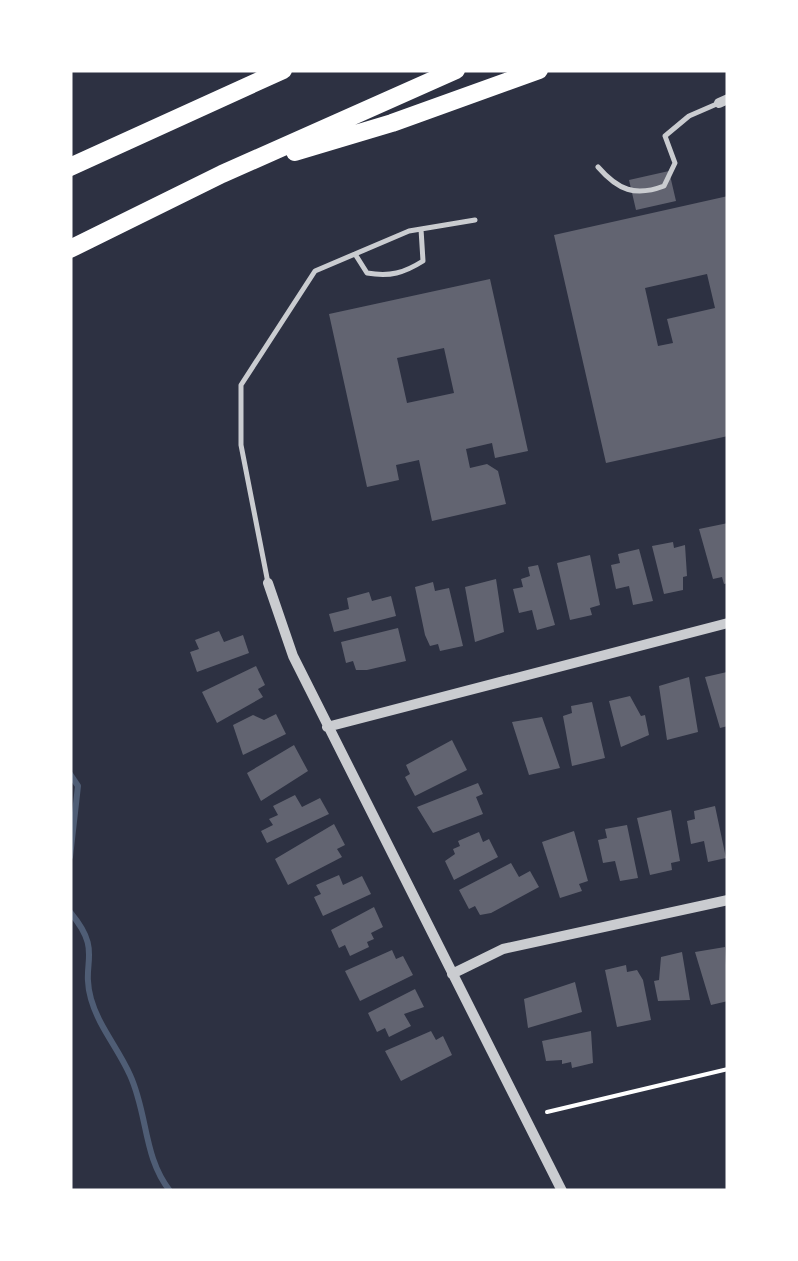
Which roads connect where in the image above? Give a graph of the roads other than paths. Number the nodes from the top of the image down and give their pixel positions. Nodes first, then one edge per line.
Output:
1 (283, 70) edge
2 (456, 70) edge
3 (539, 70) edge
4 (723, 101) edge
5 (70, 166) edge
6 (598, 167) dead end
7 (222, 174) junction
8 (475, 220) dead end
9 (421, 229) junction
10 (70, 249) edge
11 (355, 254) junction
12 (268, 582) joint
13 (728, 623) edge
14 (327, 727) junction
15 (728, 900) edge
16 (452, 974) junction
17 (562, 1191) edge

1 - 5 highway
2 - 7 highway
3 - 7 highway
4 - 6 lane
7 - 10 highway
8 - 9 lane
9 - 11 lane
9 - 11 lane
11 - 12 lane
12 - 14 street
13 - 14 street
14 - 16 street
15 - 16 street
16 - 17 street

